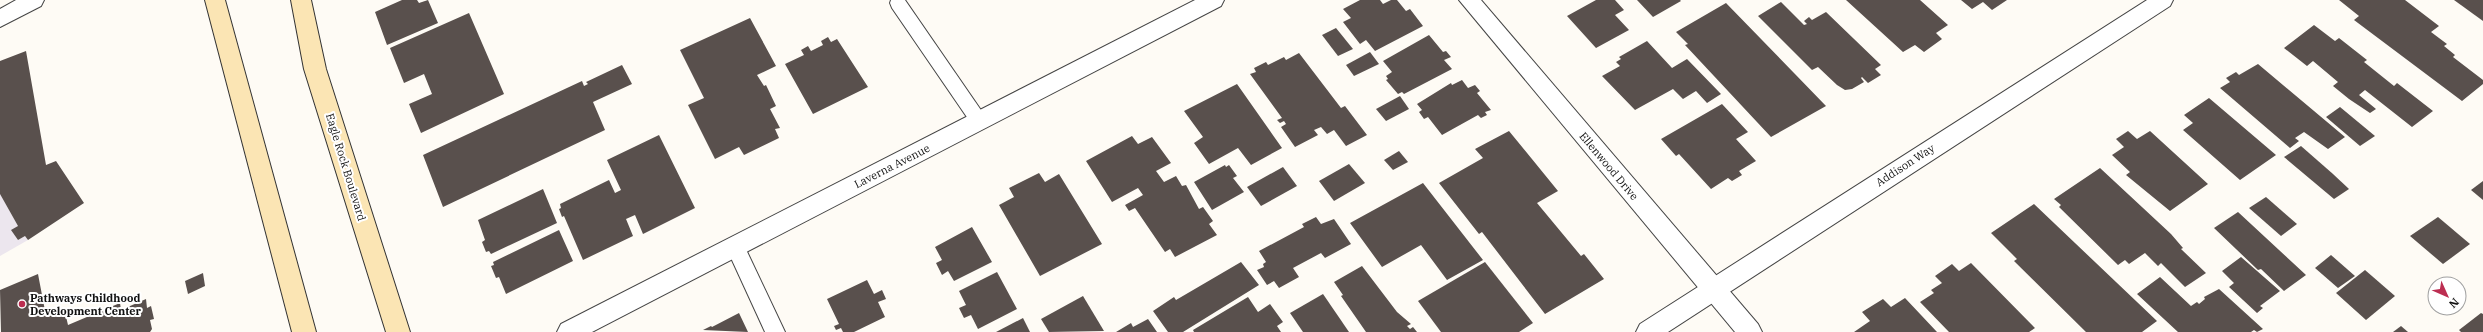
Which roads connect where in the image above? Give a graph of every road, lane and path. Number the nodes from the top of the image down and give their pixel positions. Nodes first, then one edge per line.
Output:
1 (34, 0) edge
2 (215, 0) edge
3 (301, 0) edge
4 (1214, 0) edge
5 (1469, 0) edge
6 (2163, 0) edge
7 (898, 3) dead end
8 (0, 19) edge
9 (979, 121) junction
10 (735, 247) junction
11 (1713, 288) junction
12 (304, 332) edge
13 (398, 332) edge
14 (569, 332) edge
15 (775, 332) edge
16 (1648, 332) edge
17 (1750, 332) edge

1 - 8 street
2 - 12 main road
3 - 13 main road, Eagle Rock Boulevard
4 - 9 street, Laverna Avenue
5 - 11 street, Ellenwood Drive
6 - 11 street, Addison Way
7 - 9 lane
9 - 10 street, Laverna Avenue
10 - 14 street, Laverna Avenue
10 - 15 lane
11 - 16 street, Addison Way
11 - 17 street, Ellenwood Drive

